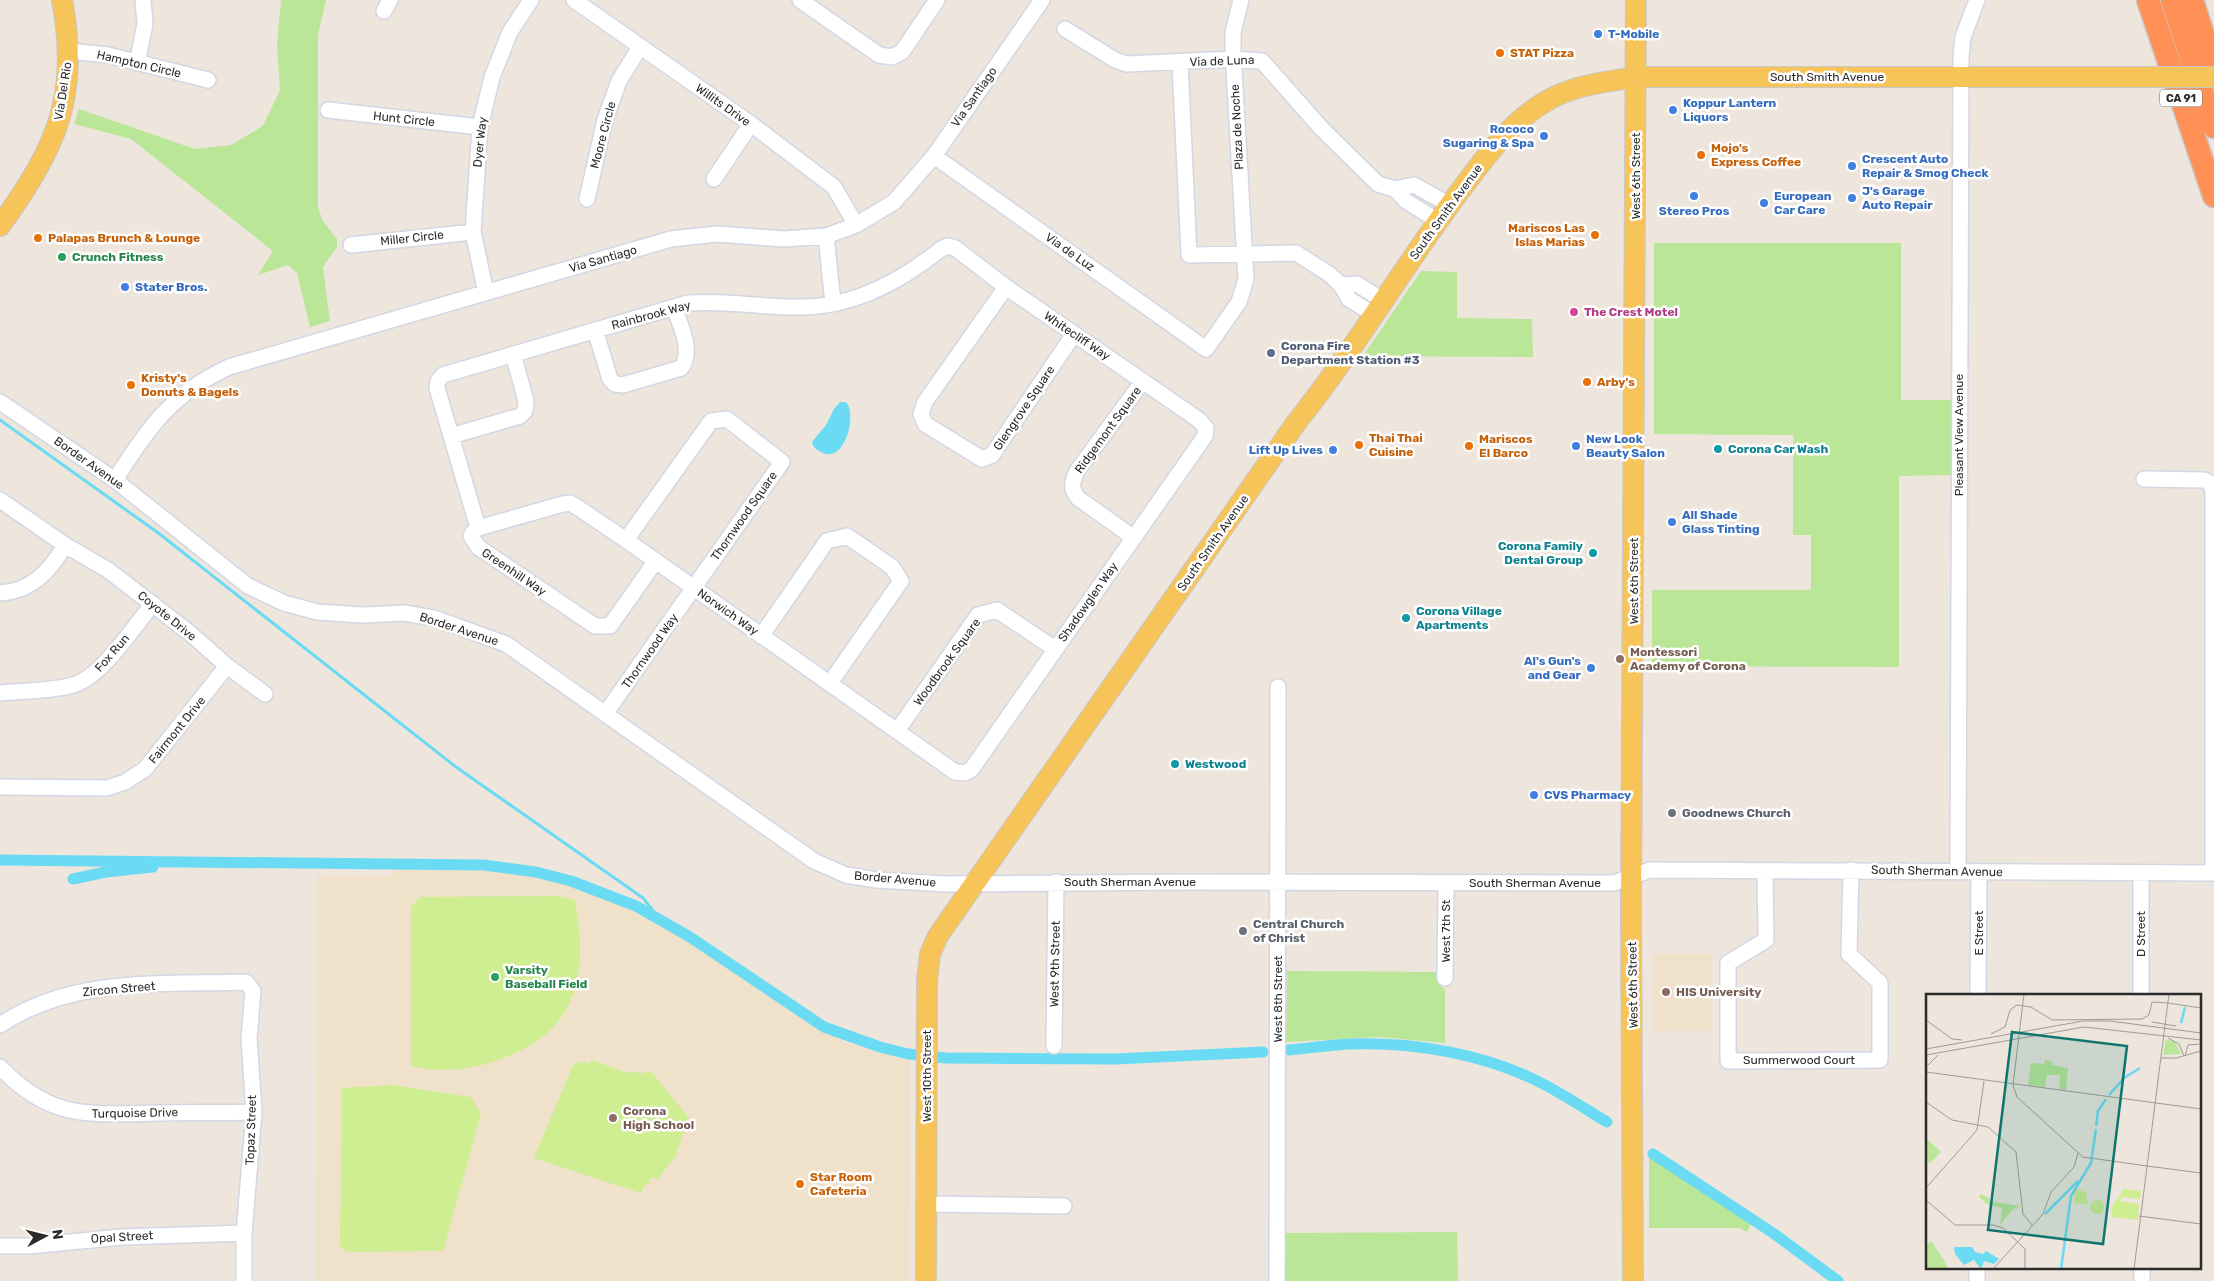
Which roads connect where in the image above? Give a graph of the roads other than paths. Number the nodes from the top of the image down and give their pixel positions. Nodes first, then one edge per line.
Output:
1 (62, 0) edge
2 (143, 0) edge
3 (531, 0) edge
4 (574, 0) edge
5 (800, 0) edge
6 (937, 0) edge
7 (1042, 0) edge
8 (1241, 0) edge
9 (1636, 0) edge
10 (1977, 0) edge
11 (2148, 0) edge
12 (2172, 0) edge
13 (2192, 0) edge
14 (1065, 29) dead end
15 (640, 47) junction
16 (69, 51) junction
17 (1234, 59) junction
18 (1180, 63) junction
19 (138, 64) junction
20 (2214, 68) edge
21 (1961, 76) junction
22 (1636, 77) junction
23 (2214, 77) edge
24 (208, 80) dead end
25 (328, 110) dead end
26 (751, 124) junction
27 (480, 127) junction
28 (2214, 127) edge
29 (934, 156) junction
30 (714, 179) dead end
31 (2214, 196) edge
32 (587, 199) dead end
33 (1444, 213) junction
34 (856, 225) junction
35 (0, 226) edge
36 (473, 232) junction
37 (826, 236) junction
38 (351, 245) dead end
39 (948, 246) joint
40 (1244, 254) junction
41 (1006, 287) junction
42 (486, 293) junction
43 (833, 303) junction
44 (674, 307) junction
45 (1378, 307) junction
46 (595, 330) junction
47 (1074, 334) junction
48 (1206, 349) joint
49 (513, 354) junction
50 (438, 381) joint
51 (1143, 381) junction
52 (0, 402) edge
53 (1206, 428) joint
54 (451, 436) junction
55 (2144, 479) dead end
56 (115, 480) junction
57 (0, 500) edge
58 (478, 528) junction
59 (1134, 538) junction
60 (626, 540) junction
61 (65, 545) junction
62 (656, 562) junction
63 (694, 588) junction
64 (0, 593) edge
65 (153, 604) junction
66 (761, 636) junction
67 (1055, 649) junction
68 (227, 666) junction
69 (830, 683) junction
70 (1278, 687) dead end
71 (0, 693) edge
72 (265, 694) dead end
73 (605, 714) junction
74 (897, 731) junction
75 (964, 773) joint
76 (0, 787) edge
77 (1851, 870) junction
78 (1765, 871) junction
79 (1958, 872) junction
80 (1979, 872) junction
81 (2213, 873) edge
82 (2141, 874) junction
83 (1632, 877) junction
84 (1056, 882) junction
85 (1278, 882) junction
86 (1446, 883) junction
87 (973, 884) junction
88 (1446, 978) dead end
89 (246, 982) joint
90 (1978, 994) edge
91 (2141, 994) edge
92 (0, 1026) edge
93 (1054, 1046) dead end
94 (0, 1067) edge
95 (254, 1112) junction
96 (927, 1204) junction
97 (1064, 1206) dead end
98 (244, 1233) junction
99 (0, 1246) edge
100 (1977, 1268) edge
101 (2142, 1268) edge
102 (244, 1281) edge
103 (926, 1281) edge
104 (1277, 1281) edge
105 (1633, 1281) edge
106 (1977, 1281) edge
107 (2142, 1281) edge

1 - 16 main road, Via Del Rio
2 - 19 street
3 - 27 street, Dyer Way
4 - 15 street, Willits Drive
5 - 6 street
7 - 29 street, Via Santiago
8 - 17 street, Plaza de Noche
9 - 22 main road, West 6th Street
10 - 21 street, Pleasant View Avenue
11 - 31 highway, CA 91
12 - 28 highway
13 - 20 highway
14 - 18 street, Via de Luna
15 - 26 street, Willits Drive
15 - 32 street, Moore Circle
16 - 19 street, Hampton Circle
16 - 35 main road, Via Del Rio
17 - 18 street, Via de Luna
17 - 33 street, Via de Luna
17 - 40 street, Plaza de Noche
18 - 40 street
19 - 24 street, Hampton Circle
21 - 22 main road, South Smith Avenue
21 - 23 main road, South Smith Avenue, bridge
21 - 79 street, Pleasant View Avenue
22 - 33 main road, South Smith Avenue
22 - 83 main road, West 6th Street
25 - 27 street, Hunt Circle
26 - 30 street
26 - 34 street, Willits Drive
27 - 36 street, Dyer Way
29 - 34 street, Via Santiago
29 - 48 street, Via de Luz
33 - 45 main road, South Smith Avenue
34 - 37 street, Via Santiago
36 - 38 street, Miller Circle
36 - 42 street, Dyer Way
37 - 42 street, Via Santiago
37 - 43 street
39 - 41 street, Whitecliff Way
39 - 43 street, Rainbrook Way
40 - 45 street
40 - 48 street, Plaza de Noche
41 - 47 street, Whitecliff Way
41 - 47 street, Glengrove Square
42 - 56 street, Via Santiago
43 - 44 street, Rainbrook Way
44 - 46 street, Rainbrook Way
44 - 46 street
45 - 87 main road, South Smith Avenue
46 - 49 street, Rainbrook Way
47 - 51 street, Whitecliff Way
49 - 50 street, Rainbrook Way
49 - 54 street
50 - 54 street, Greenhill Way
51 - 53 street, Whitecliff Way
51 - 59 street, Ridgemont Square
52 - 56 street, Border Avenue
53 - 59 street, Shadowglen Way
54 - 58 street, Greenhill Way
55 - 81 street
56 - 73 street, Border Avenue
57 - 61 street, Coyote Drive
58 - 60 street, Norwich Way
58 - 62 street, Greenhill Way
59 - 67 street, Shadowglen Way
60 - 62 street, Norwich Way
60 - 63 street, Thornwood Square
61 - 64 street
61 - 65 street, Coyote Drive
62 - 63 street, Norwich Way
63 - 66 street, Norwich Way
63 - 73 street, Thornwood Way
65 - 68 street, Coyote Drive
65 - 71 street, Fox Run
66 - 69 street, Norwich Way
66 - 69 street
67 - 74 street, Woodbrook Square
67 - 75 street, Shadowglen Way
68 - 72 street, Coyote Drive
68 - 76 street, Fairmont Drive
69 - 74 street, Norwich Way
70 - 85 street, West 8th Street
73 - 87 street, Border Avenue
74 - 75 street, Norwich Way
77 - 78 street, South Sherman Avenue
77 - 78 street, Summerwood Court
77 - 79 street, South Sherman Avenue
78 - 83 street, South Sherman Avenue
79 - 80 street, South Sherman Avenue
80 - 82 street, South Sherman Avenue
80 - 90 street, E Street
81 - 82 street, South Sherman Avenue
82 - 91 street, D Street
83 - 86 street, South Sherman Avenue
83 - 105 main road, West 6th Street
84 - 85 street, South Sherman Avenue
84 - 87 street, South Sherman Avenue
84 - 93 street, West 9th Street
85 - 86 street, South Sherman Avenue
85 - 104 street, West 8th Street
86 - 88 street, West 7th St
87 - 96 main road, West 10th Street
89 - 92 street, Zircon Street
89 - 95 street, Topaz Street
94 - 95 street, Turquoise Drive
95 - 98 street, Topaz Street
96 - 97 street
96 - 103 main road, West 10th Street
98 - 99 street, Opal Street
98 - 102 street, Topaz Street
100 - 106 street
101 - 107 street

